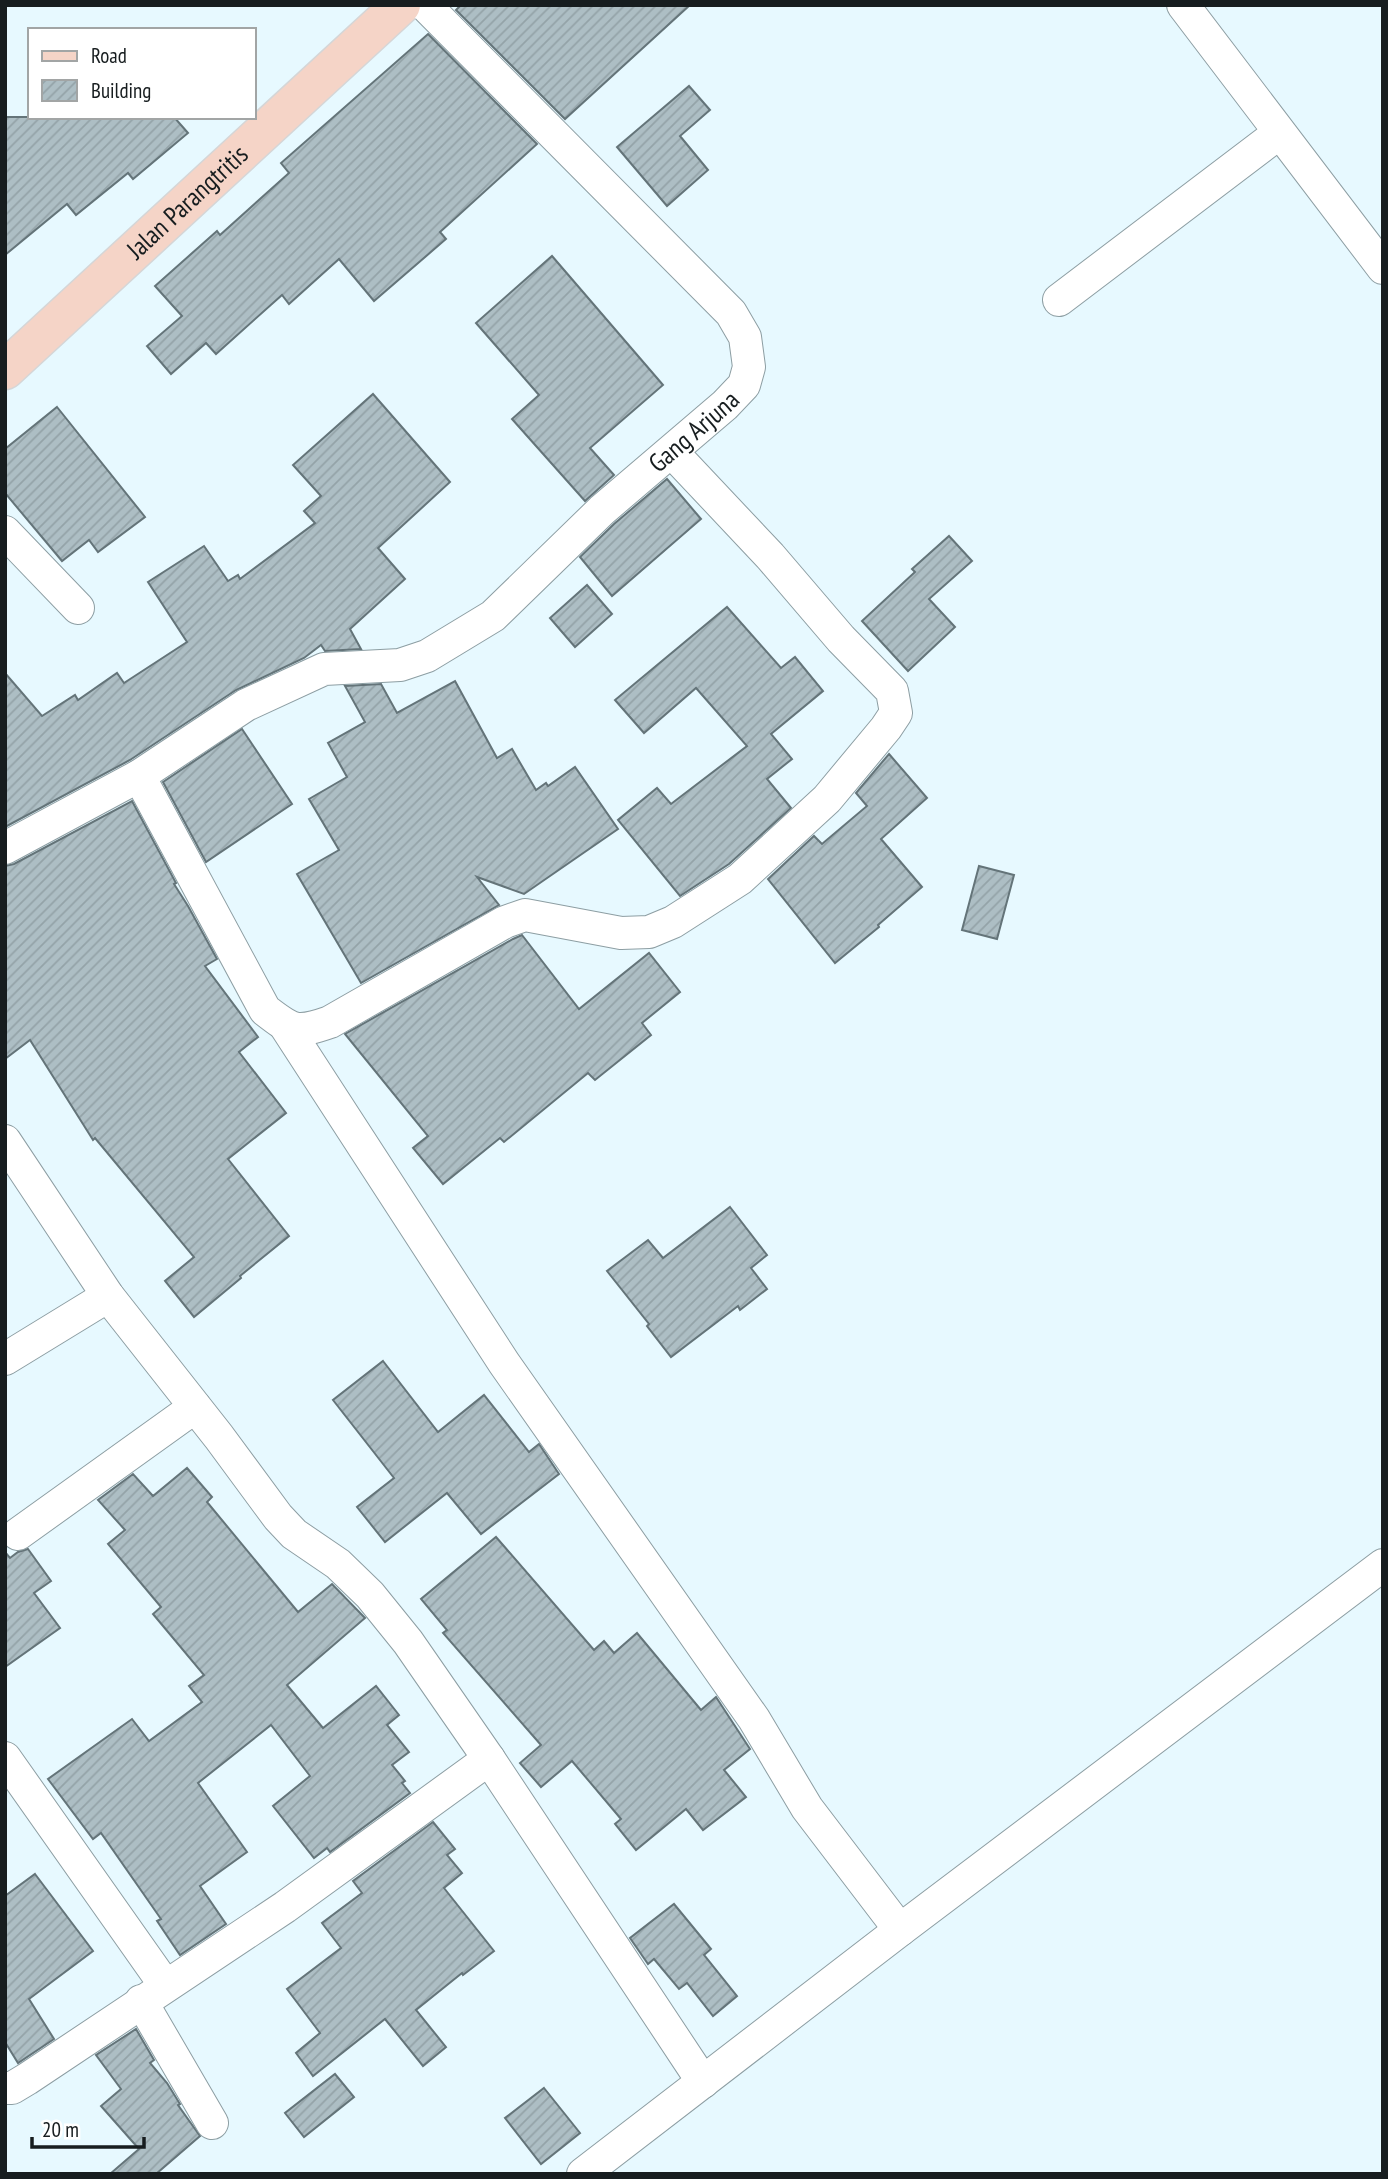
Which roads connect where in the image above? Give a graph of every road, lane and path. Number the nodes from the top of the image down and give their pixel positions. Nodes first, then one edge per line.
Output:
1 (401, 5) edge
2 (425, 5) edge
3 (1183, 5) edge
4 (1279, 132) junction
5 (1383, 268) edge
6 (1059, 300) dead end
7 (5, 370) edge
8 (672, 452) junction
9 (5, 532) edge
10 (78, 608) dead end
11 (139, 776) junction
12 (5, 848) edge
13 (286, 1027) junction
14 (5, 1141) edge
15 (108, 1296) junction
16 (5, 1359) edge
17 (195, 1407) junction
18 (18, 1534) dead end
19 (1383, 1565) edge
20 (5, 1759) edge
21 (488, 1759) junction
22 (900, 1930) junction
23 (153, 1993) junction
24 (703, 2082) junction
25 (5, 2088) edge
26 (212, 2123) dead end
27 (583, 2174) edge

1 - 7 main road, Jalan Parangtritis
2 - 8 street, Gang Arjuna
3 - 4 street
4 - 5 street
4 - 6 street
8 - 11 street, Gang Arjuna
8 - 13 street
9 - 10 street
11 - 12 street
11 - 13 street
13 - 22 street
14 - 15 street
15 - 16 street
15 - 17 street
17 - 18 street
17 - 21 street
19 - 22 street
20 - 23 street
21 - 23 street
21 - 24 street
22 - 24 street
23 - 25 street
23 - 26 street
24 - 27 street

